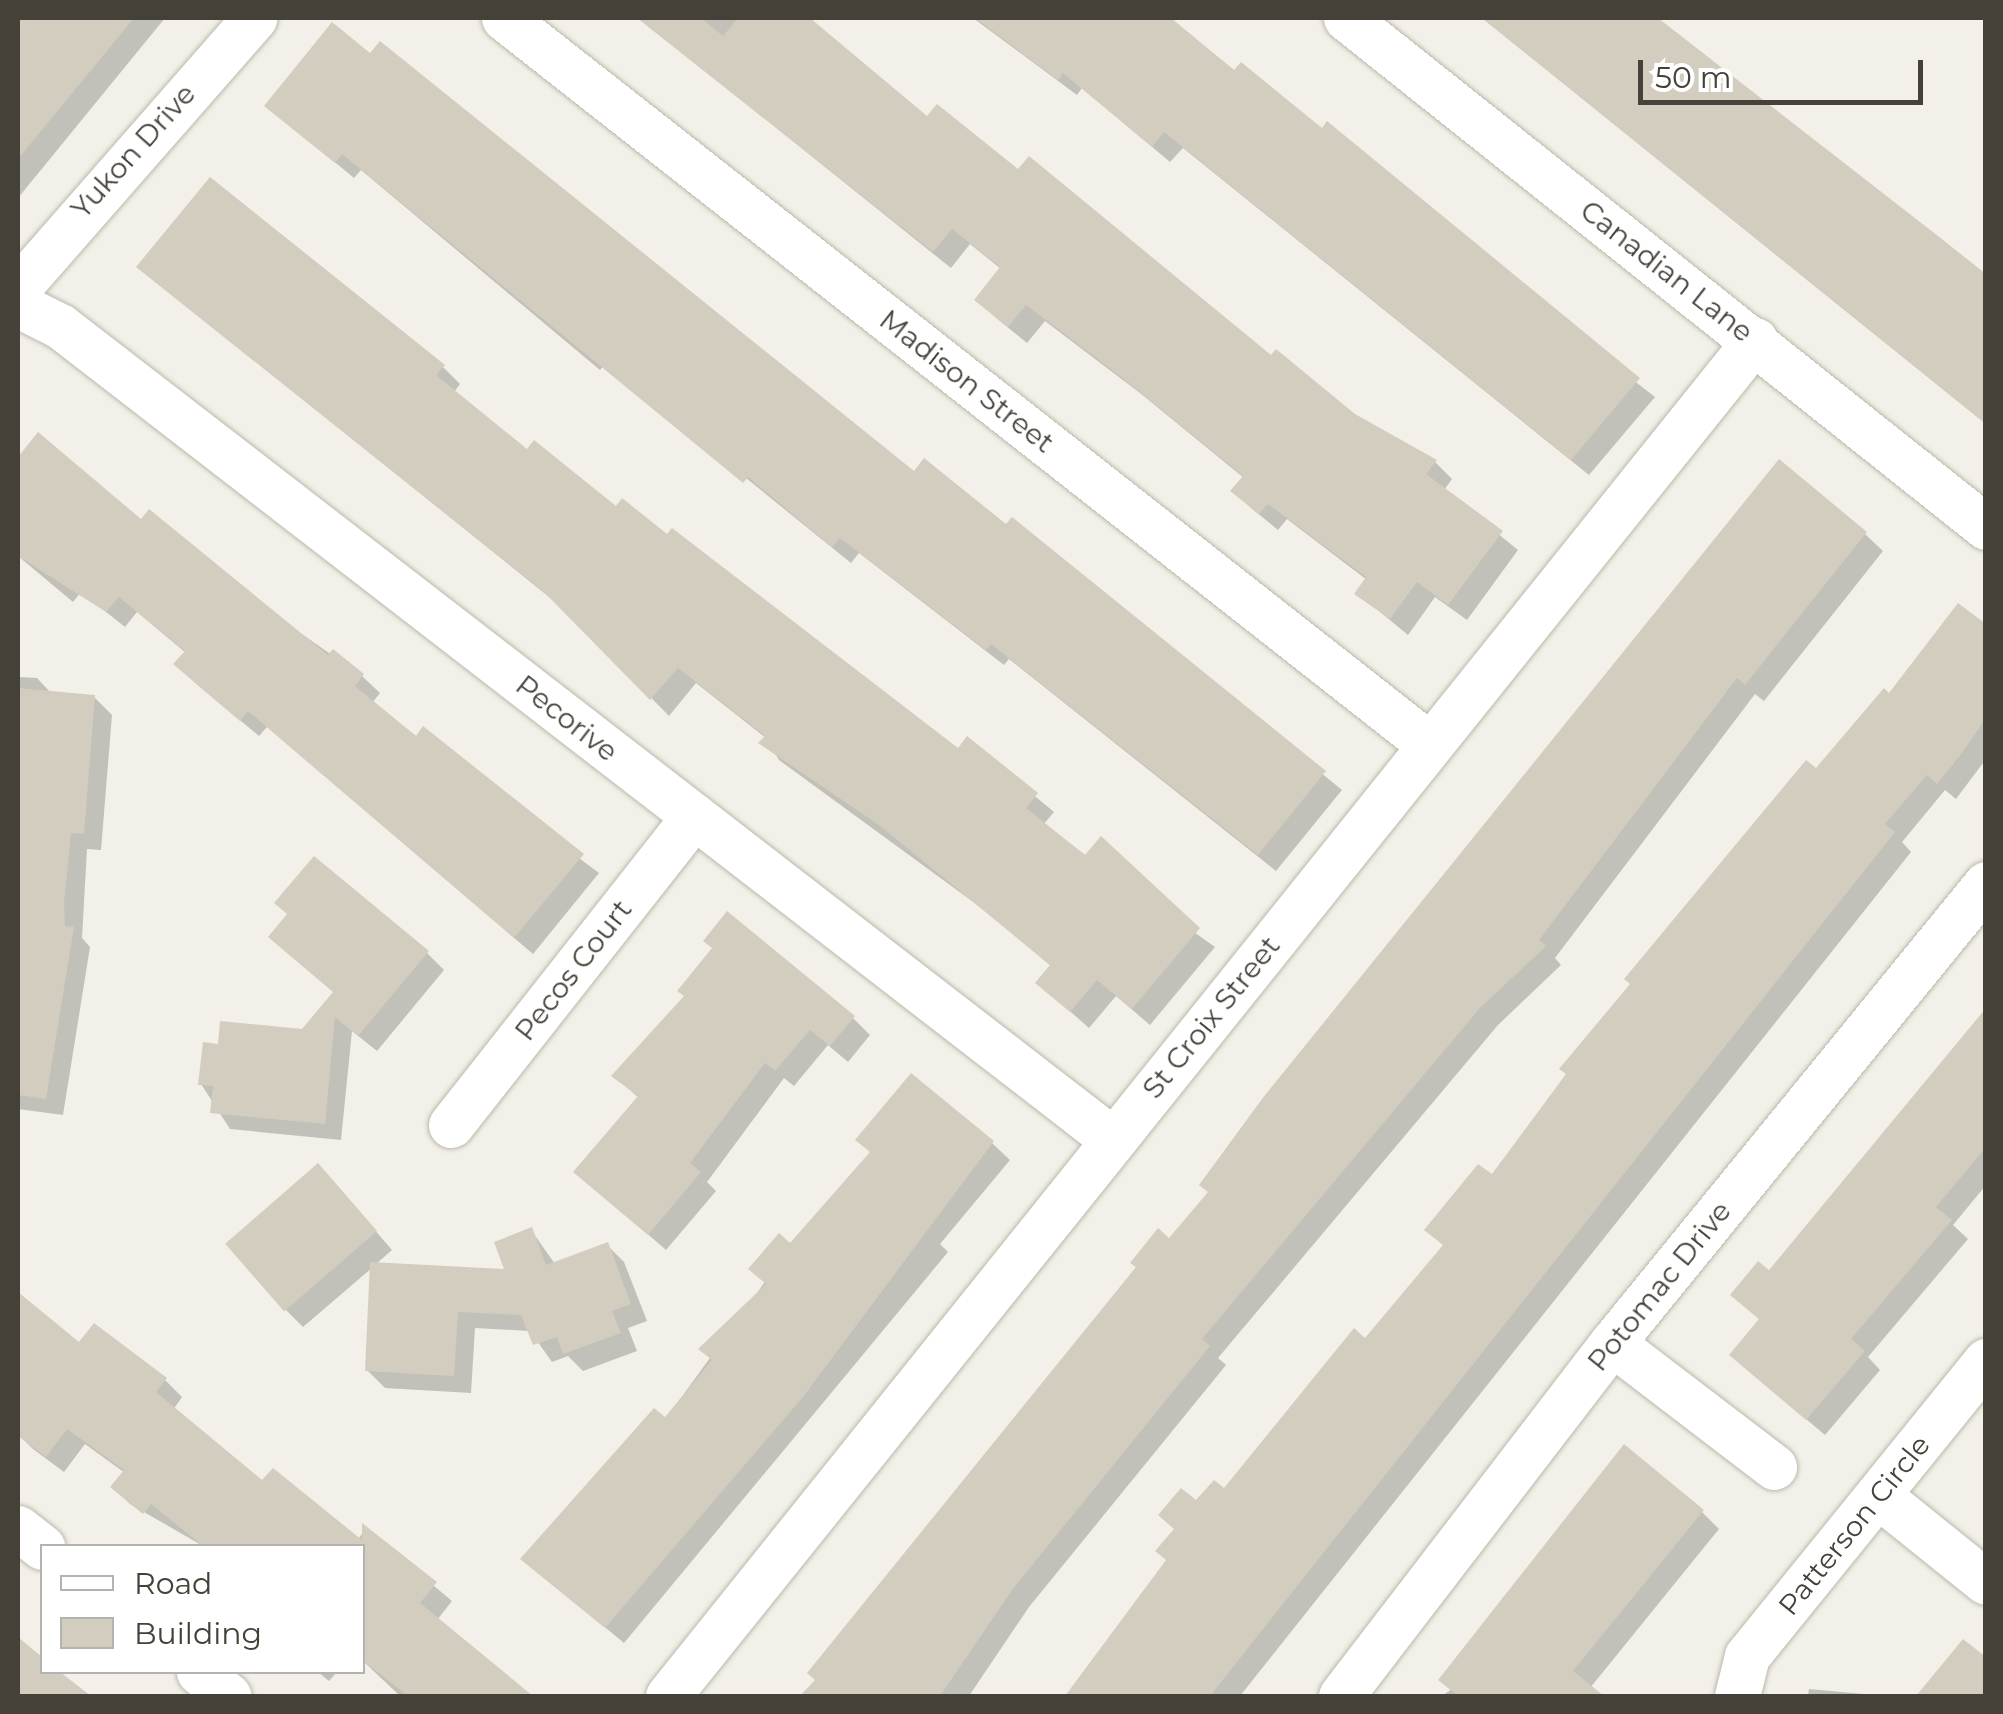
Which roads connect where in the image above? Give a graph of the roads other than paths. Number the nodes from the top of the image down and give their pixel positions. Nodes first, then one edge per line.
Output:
1 (254, 18) edge
2 (504, 18) edge
3 (1346, 18) edge
4 (18, 288) edge
5 (18, 304) edge
6 (1755, 340) junction
7 (1986, 527) edge
8 (1430, 744) junction
9 (694, 816) junction
10 (1986, 884) edge
11 (451, 1125) dead end
12 (1112, 1140) junction
13 (1612, 1343) junction
14 (1986, 1360) edge
15 (1774, 1467) dead end
16 (1879, 1496) junction
17 (18, 1528) edge
18 (40, 1545) edge
19 (1986, 1582) edge
20 (201, 1674) edge
21 (229, 1696) edge
22 (668, 1696) edge
23 (1342, 1696) edge
24 (1737, 1696) edge

1 - 4 street, Yukon Drive
2 - 8 street, Madison Street
3 - 6 street, Canadian Lane
5 - 9 street, Pecorive
6 - 7 street, Canadian Lane
6 - 8 street, St Croix Street
8 - 12 street, St Croix Street
9 - 11 street, Pecos Court
9 - 12 street, Pecorive
10 - 13 street, Potomac Drive
12 - 22 street, St Croix Street
13 - 15 street
13 - 23 street, Potomac Drive
14 - 16 street, Patterson Circle
16 - 19 street
16 - 24 street, Patterson Circle
17 - 18 street
20 - 21 street

